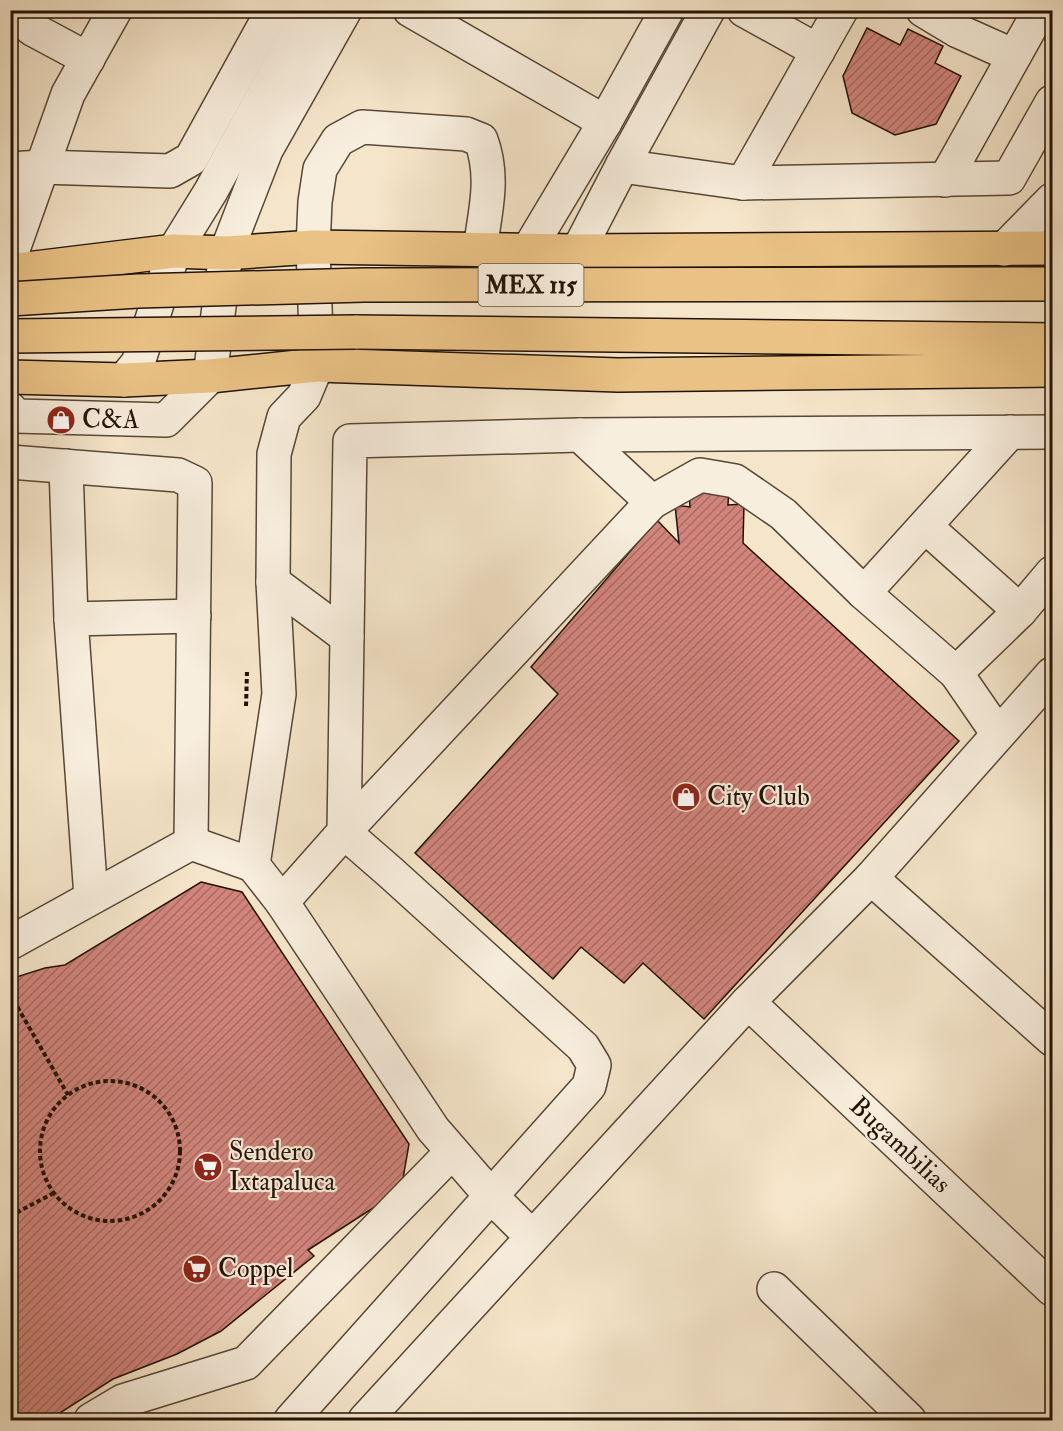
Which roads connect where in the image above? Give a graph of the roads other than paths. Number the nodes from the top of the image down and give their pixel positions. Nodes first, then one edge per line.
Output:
1 (115, 10) edge
2 (273, 10) edge
3 (310, 10) edge
4 (345, 10) edge
5 (410, 10) edge
6 (667, 10) edge
7 (708, 10) edge
8 (744, 10) edge
9 (841, 10) edge
10 (923, 10) edge
11 (1040, 10) edge
12 (10, 13) edge
13 (818, 51) junction
14 (1014, 56) junction
15 (88, 59) junction
16 (1053, 102) edge
17 (605, 122) junction
18 (622, 166) junction
19 (26, 168) edge
20 (945, 180) junction
21 (744, 183) junction
22 (1053, 200) edge
23 (313, 247) junction
24 (1053, 248) edge
25 (529, 249) junction
26 (1004, 249) junction
27 (480, 250) junction
28 (174, 251) junction
29 (578, 251) junction
30 (226, 253) junction
31 (10, 258) edge
32 (10, 271) edge
33 (1053, 284) edge
34 (10, 299) edge
35 (10, 336) edge
36 (1053, 340) edge
37 (317, 365) junction
38 (1053, 370) edge
39 (210, 376) junction
40 (10, 377) edge
41 (124, 380) junction
42 (10, 409) edge
43 (1010, 432) junction
44 (1053, 432) edge
45 (580, 435) junction
46 (10, 462) edge
47 (66, 466) junction
48 (652, 502) junction
49 (925, 526) junction
50 (1053, 573) edge
51 (273, 582) junction
52 (864, 593) junction
53 (1020, 610) junction
54 (194, 616) junction
55 (71, 619) junction
56 (347, 637) junction
57 (956, 673) junction
58 (1048, 690) edge
59 (998, 734) junction
60 (344, 832) junction
61 (191, 843) junction
62 (253, 865) junction
63 (870, 878) junction
64 (91, 897) junction
65 (282, 902) junction
66 (10, 943) edge
67 (748, 1002) junction
68 (1053, 1040) edge
69 (453, 1152) junction
70 (491, 1196) junction
71 (532, 1237) junction
72 (774, 1289) dead end
73 (1053, 1289) edge
74 (91, 1420) edge
75 (291, 1420) edge
76 (365, 1420) edge
77 (909, 1420) edge

1 - 15 street
2 - 19 street
3 - 28 street
4 - 30 street
5 - 17 street
6 - 17 street
7 - 18 street
8 - 13 street
9 - 13 street
10 - 14 street
11 - 14 street
12 - 15 street
13 - 21 street
14 - 20 street
15 - 19 street
16 - 20 street
17 - 25 street
18 - 21 street
18 - 29 street
19 - 31 street
20 - 21 street
22 - 26 street
23 - 27 main road
23 - 27 street
23 - 30 main road
23 - 37 street
24 - 26 main road
25 - 27 main road
25 - 29 main road
26 - 29 main road
28 - 30 main road
28 - 32 main road
28 - 41 street
30 - 39 street
33 - 34 main road, MEX 115, bridge
35 - 36 main road, MEX 115, bridge
37 - 38 main road
37 - 39 main road
37 - 51 street
39 - 41 main road
39 - 42 street
40 - 41 main road
43 - 44 street
43 - 45 street
43 - 49 street
45 - 48 street
45 - 56 street
46 - 47 street
47 - 54 street
47 - 55 street
48 - 52 street
48 - 60 street
49 - 52 street
49 - 53 street
50 - 53 street
51 - 56 street
51 - 62 street
52 - 57 street
53 - 57 street
54 - 55 street
54 - 61 street
55 - 64 street
56 - 60 street
57 - 59 street
58 - 59 street
59 - 63 street
60 - 65 street
60 - 70 street
61 - 62 street
61 - 64 street
62 - 65 street
63 - 67 street
63 - 68 street
64 - 66 street
65 - 69 street
67 - 71 street
67 - 73 street, Bugambilias
69 - 70 street
69 - 74 street
70 - 71 street
70 - 75 street
71 - 76 street
72 - 77 street

